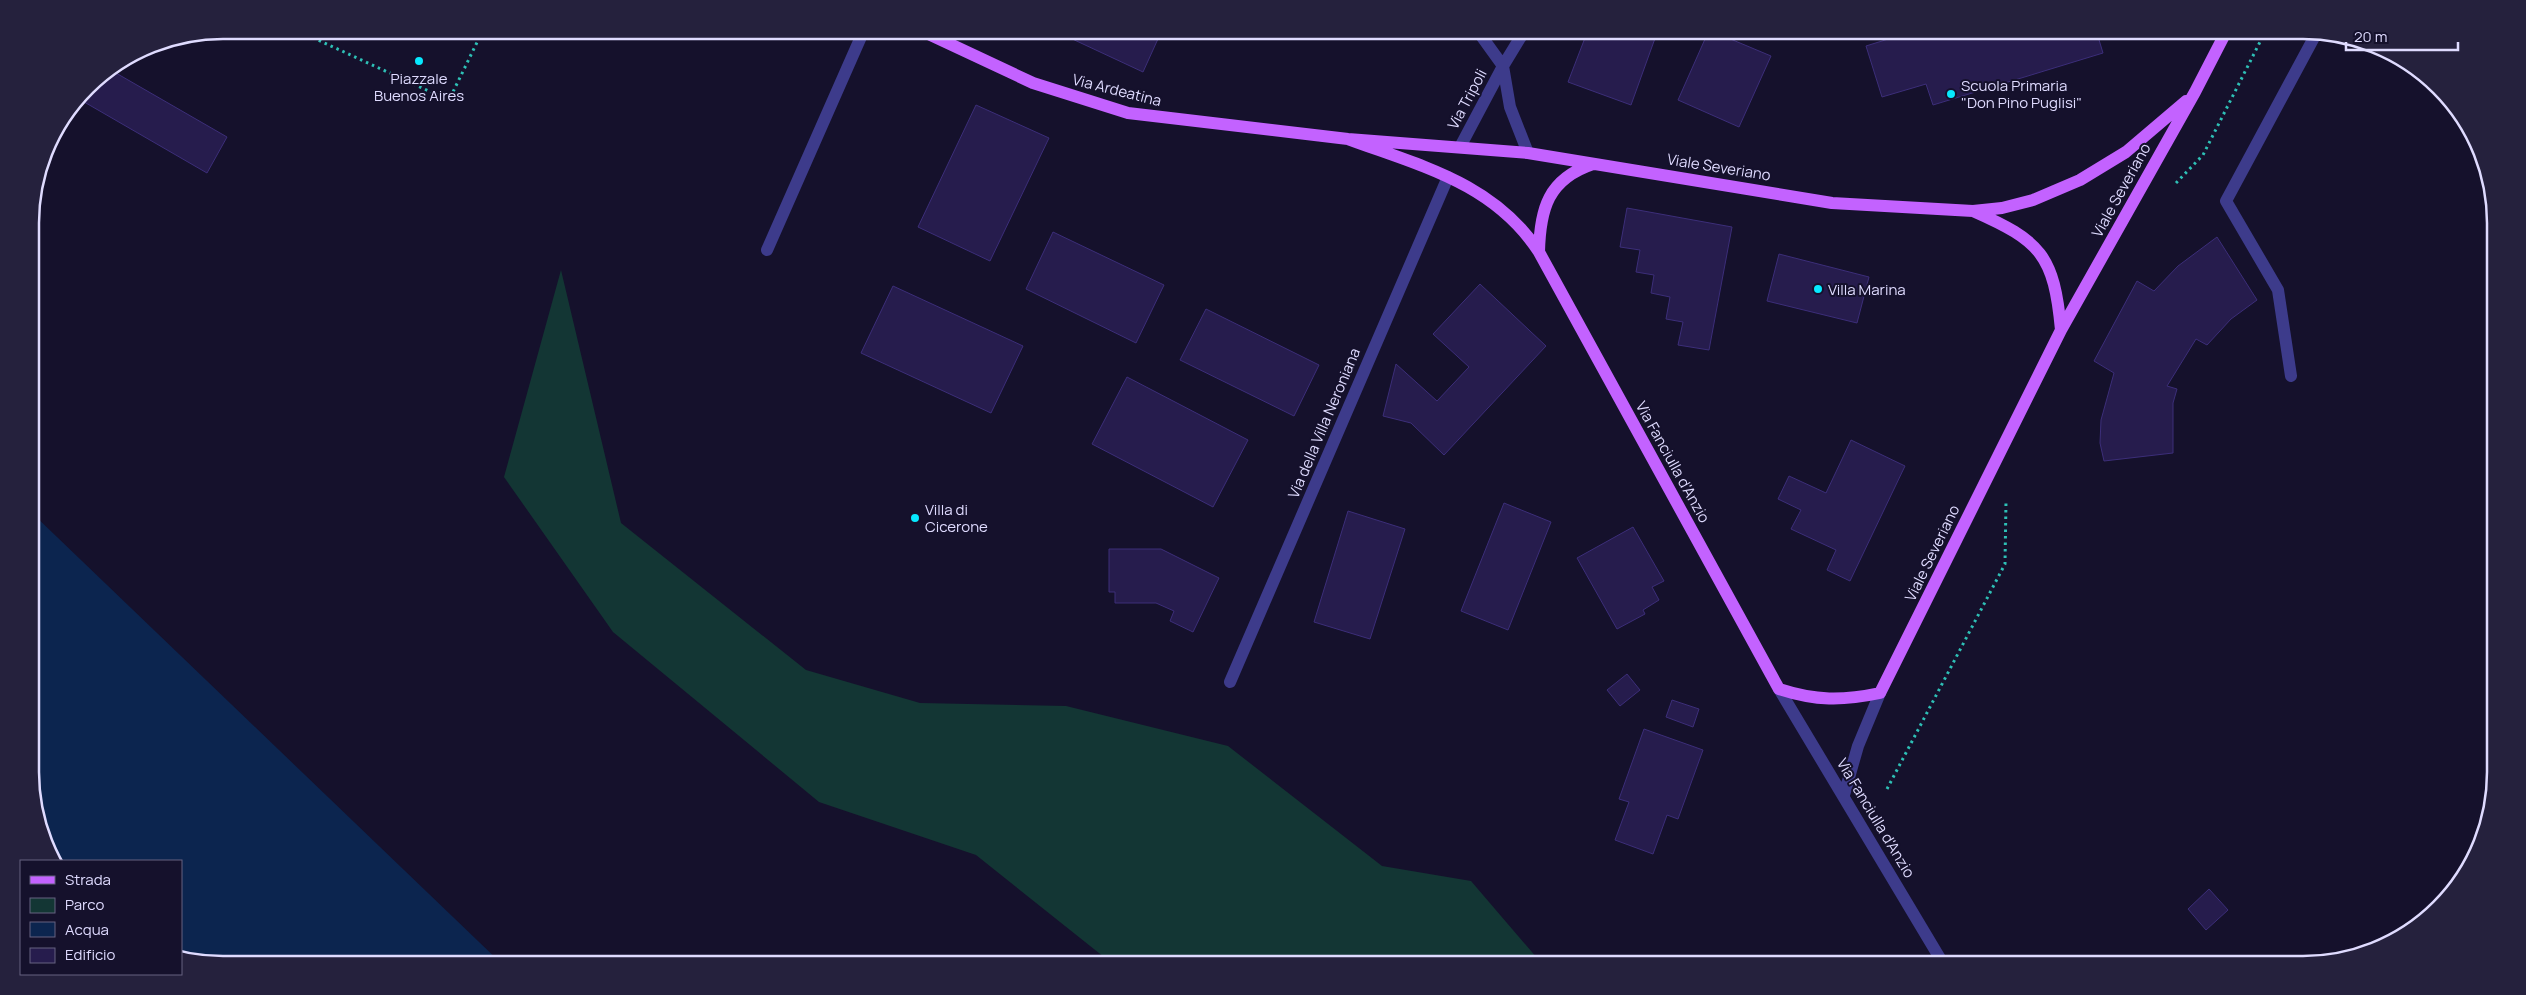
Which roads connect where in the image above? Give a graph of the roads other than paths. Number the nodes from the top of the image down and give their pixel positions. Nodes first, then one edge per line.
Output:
1 (860, 39) edge
2 (940, 39) edge
3 (1484, 39) edge
4 (1520, 39) edge
5 (2222, 39) edge
6 (2313, 39) edge
7 (1503, 66) junction
8 (2195, 92) junction
9 (1348, 139) junction
10 (1460, 147) junction
11 (1528, 153) junction
12 (1594, 163) junction
13 (1448, 177) junction
14 (1973, 211) junction
15 (767, 250) dead end
16 (1539, 252) junction
17 (2061, 330) junction
18 (2291, 376) dead end
19 (1230, 682) dead end
20 (1778, 689) junction
21 (1880, 693) junction
22 (1844, 795) junction
23 (1939, 956) edge

1 - 15 street
2 - 9 main road, Via Ardeatina
3 - 7 street
4 - 7 street, Via Tripoli
5 - 8 main road, Viale Severiano
6 - 18 street
7 - 10 street, Via Tripoli
7 - 11 street, Via Tripoli
8 - 14 main road, Viale Severiano
8 - 17 main road, Viale Severiano
9 - 10 main road, Via Ardeatina
9 - 13 main road, Via Ardeatina
10 - 11 main road, Viale Severiano
11 - 12 main road, Viale Severiano
12 - 14 main road, Viale Severiano
12 - 16 main road
13 - 16 main road, Via Fanciulla d'Anzio
13 - 19 street, Via della Villa Neroniana
14 - 17 main road, Viale Severiano
16 - 20 main road, Via Fanciulla d'Anzio
17 - 21 main road, Viale Severiano
20 - 21 main road
20 - 22 street, Via Fanciulla d'Anzio
21 - 22 street, Viale Severiano
22 - 23 street, Via Fanciulla d'Anzio

